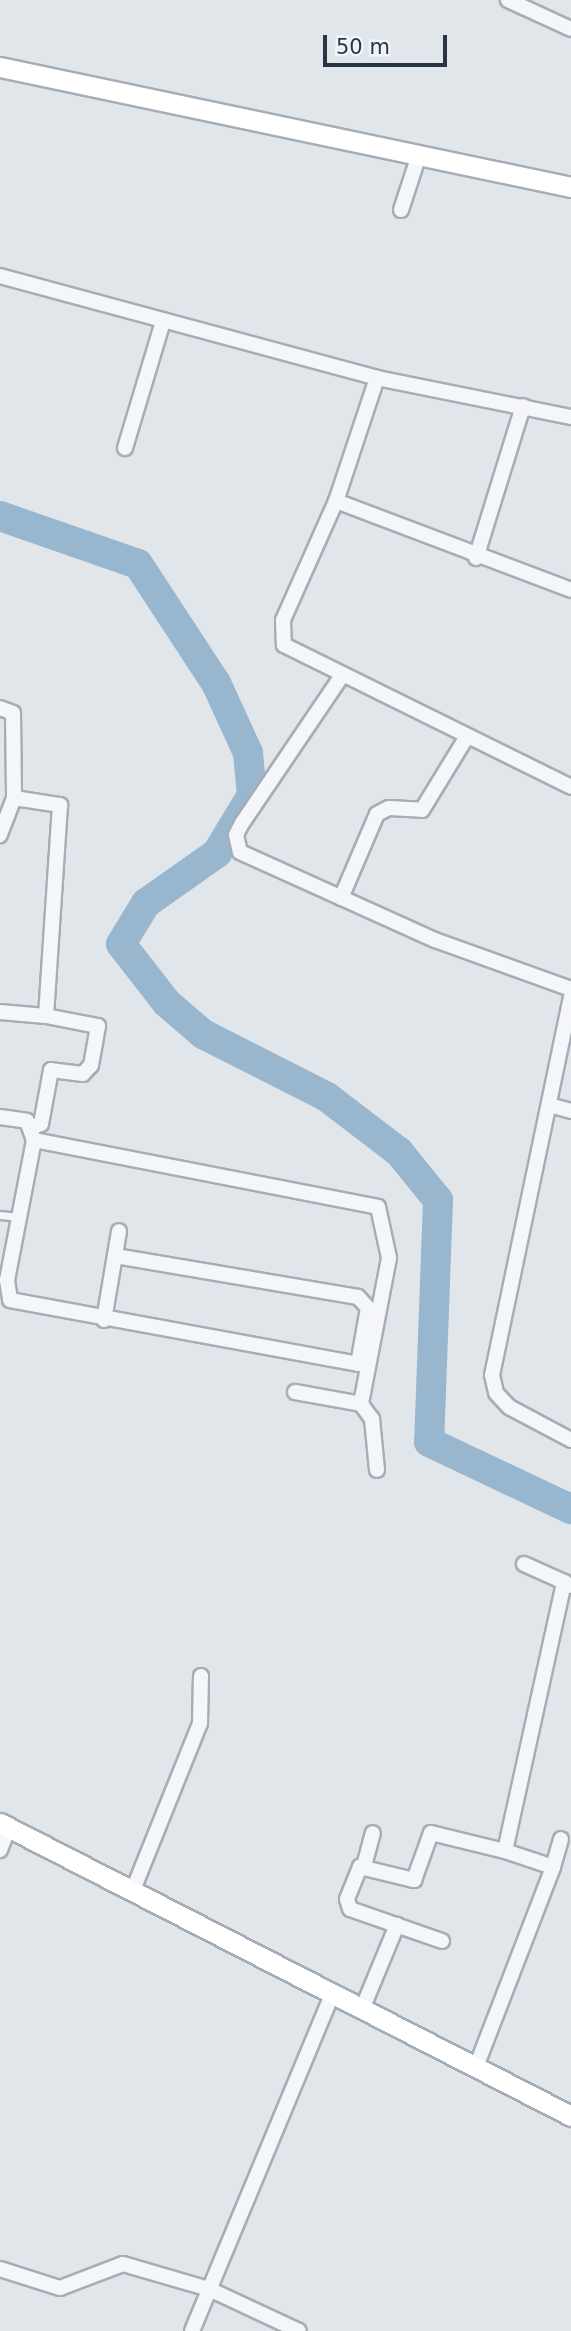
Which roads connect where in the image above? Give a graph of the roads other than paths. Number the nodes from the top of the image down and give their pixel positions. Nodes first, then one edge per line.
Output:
1 (508, 0) edge
2 (571, 29) edge
3 (0, 67) edge
4 (419, 155) junction
5 (571, 187) edge
6 (401, 210) dead end
7 (0, 276) edge
8 (163, 321) junction
9 (377, 378) junction
10 (523, 406) junction
11 (571, 417) edge
12 (125, 448) dead end
13 (336, 501) junction
14 (476, 558) junction
15 (571, 590) edge
16 (341, 677) junction
17 (0, 708) edge
18 (466, 738) junction
19 (571, 788) edge
20 (14, 798) junction
21 (0, 835) edge
22 (341, 898) junction
23 (571, 989) edge
24 (571, 997) edge
25 (0, 1012) edge
26 (46, 1016) junction
27 (549, 1105) junction
28 (571, 1111) edge
29 (0, 1117) edge
30 (34, 1133) junction
31 (0, 1215) edge
32 (19, 1217) junction
33 (119, 1231) dead end
34 (115, 1256) junction
35 (4, 1274) edge
36 (104, 1320) junction
37 (364, 1365) junction
38 (295, 1392) dead end
39 (361, 1404) junction
40 (571, 1440) edge
41 (377, 1470) dead end
42 (524, 1564) dead end
43 (568, 1584) edge
44 (201, 1676) dead end
45 (4, 1825) edge
46 (373, 1833) dead end
47 (561, 1839) dead end
48 (0, 1850) edge
49 (505, 1851) junction
50 (363, 1866) junction
51 (553, 1867) junction
52 (133, 1890) junction
53 (397, 1925) junction
54 (442, 1941) dead end
55 (333, 1993) junction
56 (363, 2007) junction
57 (476, 2067) junction
58 (571, 2116) edge
59 (0, 2269) edge
60 (209, 2289) junction
61 (192, 2331) edge
62 (299, 2331) edge

1 - 2 street
3 - 4 street
4 - 5 street
4 - 6 street
7 - 8 street
8 - 9 street
8 - 12 street
9 - 10 street
9 - 13 street
10 - 11 street
10 - 14 street
13 - 14 street
13 - 16 street
14 - 15 street
16 - 18 street
16 - 22 street
17 - 20 street
18 - 19 street
18 - 22 street
20 - 21 street
20 - 26 street
22 - 23 street
24 - 27 street
25 - 26 street
26 - 30 street
27 - 28 street
27 - 40 street
29 - 30 street
30 - 32 street
30 - 37 street
31 - 32 lane
32 - 35 street
33 - 34 street
34 - 36 street
34 - 37 street
35 - 36 street
36 - 37 street
37 - 39 street
38 - 39 street
39 - 41 street
42 - 43 street
43 - 49 street
44 - 52 street
45 - 48 street
45 - 52 street
46 - 50 street
47 - 51 street
49 - 50 street
49 - 51 street
50 - 53 street
51 - 57 street
52 - 55 street
53 - 54 street
53 - 56 street
55 - 56 street
55 - 60 street
56 - 57 street
57 - 58 street
59 - 60 street
60 - 61 street
60 - 62 street

